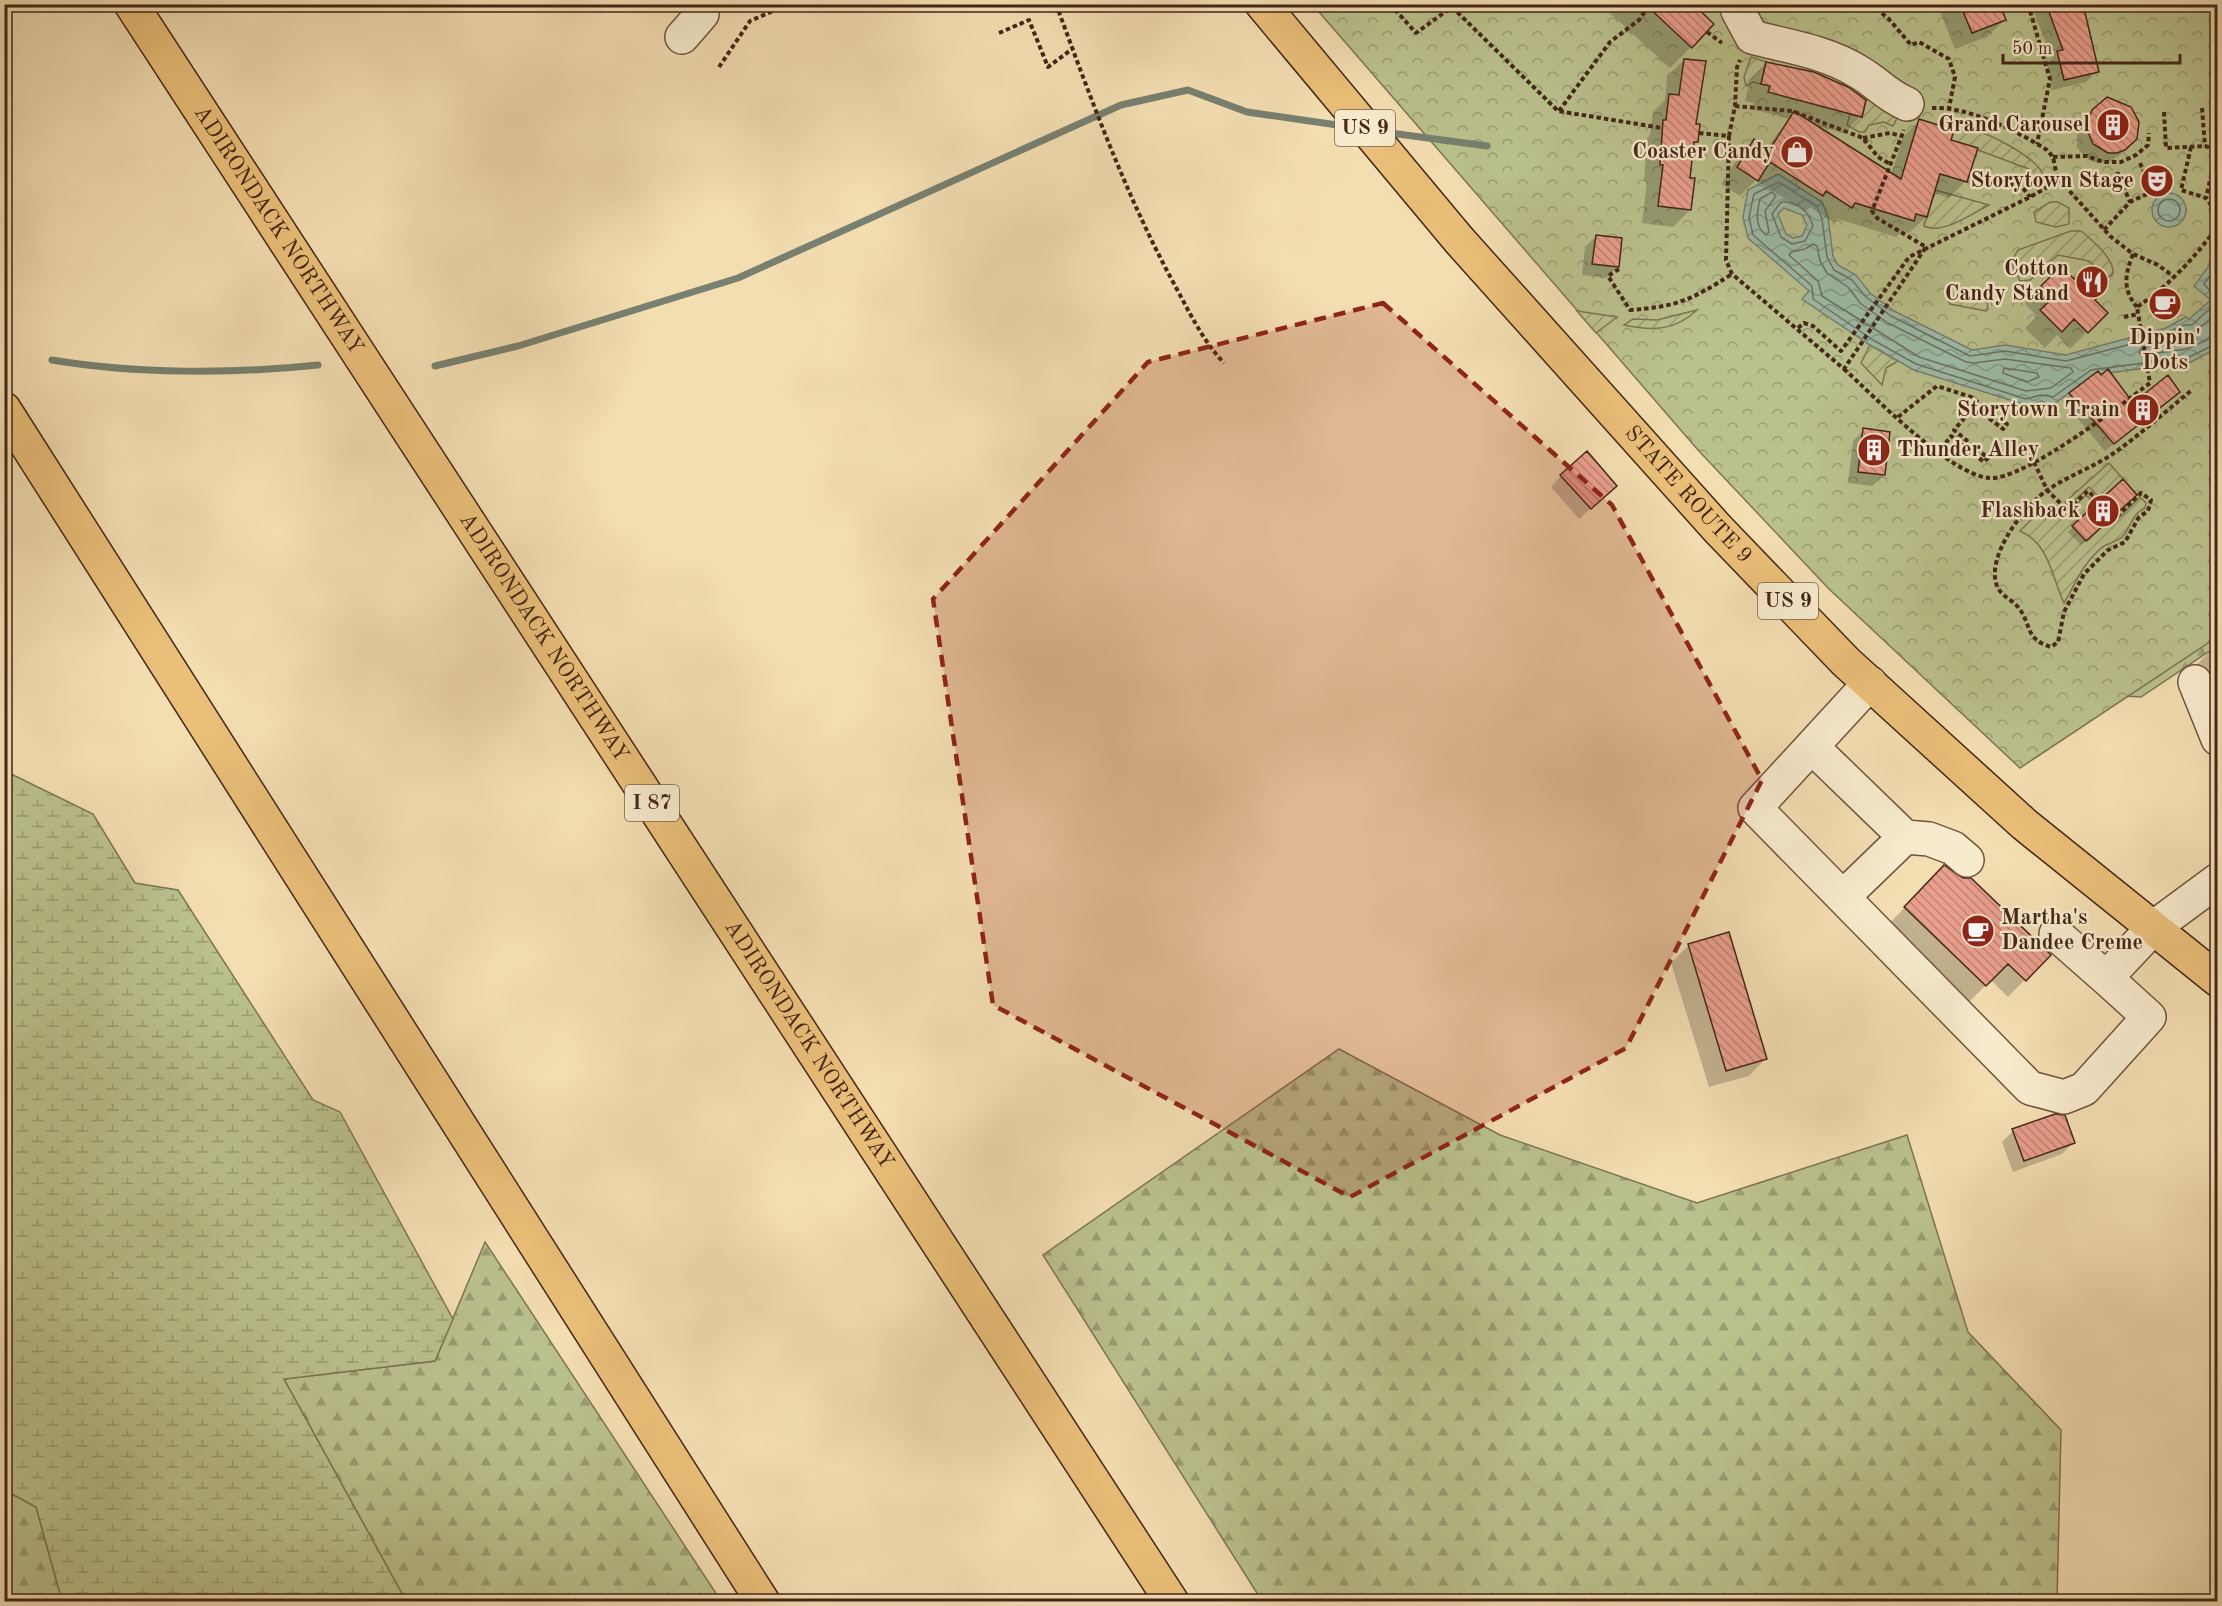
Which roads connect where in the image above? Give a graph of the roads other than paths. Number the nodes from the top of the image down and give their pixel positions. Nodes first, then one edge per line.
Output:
1 (131, 4) edge
2 (1262, 4) edge
3 (1741, 22) edge
4 (1910, 107) road end
5 (4, 409) edge
6 (2195, 682) dead end
7 (1870, 683) junction
8 (2217, 739) edge
9 (1812, 747) junction
10 (1905, 837) junction
11 (1967, 860) dead end
12 (2217, 880) edge
13 (1844, 896) junction
14 (2153, 928) junction
15 (2056, 934) dead end
16 (2106, 978) junction
17 (2217, 980) edge
18 (763, 1602) edge
19 (1172, 1602) edge

1 - 19 main road, ADIRONDACK NORTHWAY / I 87
2 - 7 main road, STATE ROUTE 9 / US 9
3 - 4 lane
5 - 18 main road
6 - 8 lane
7 - 9 lane
7 - 14 main road, STATE ROUTE 9 / US 9
9 - 10 lane
9 - 13 lane
10 - 11 lane
10 - 13 lane
12 - 14 lane
13 - 16 lane
14 - 16 lane
14 - 17 main road, STATE ROUTE 9 / US 9
15 - 16 lane

